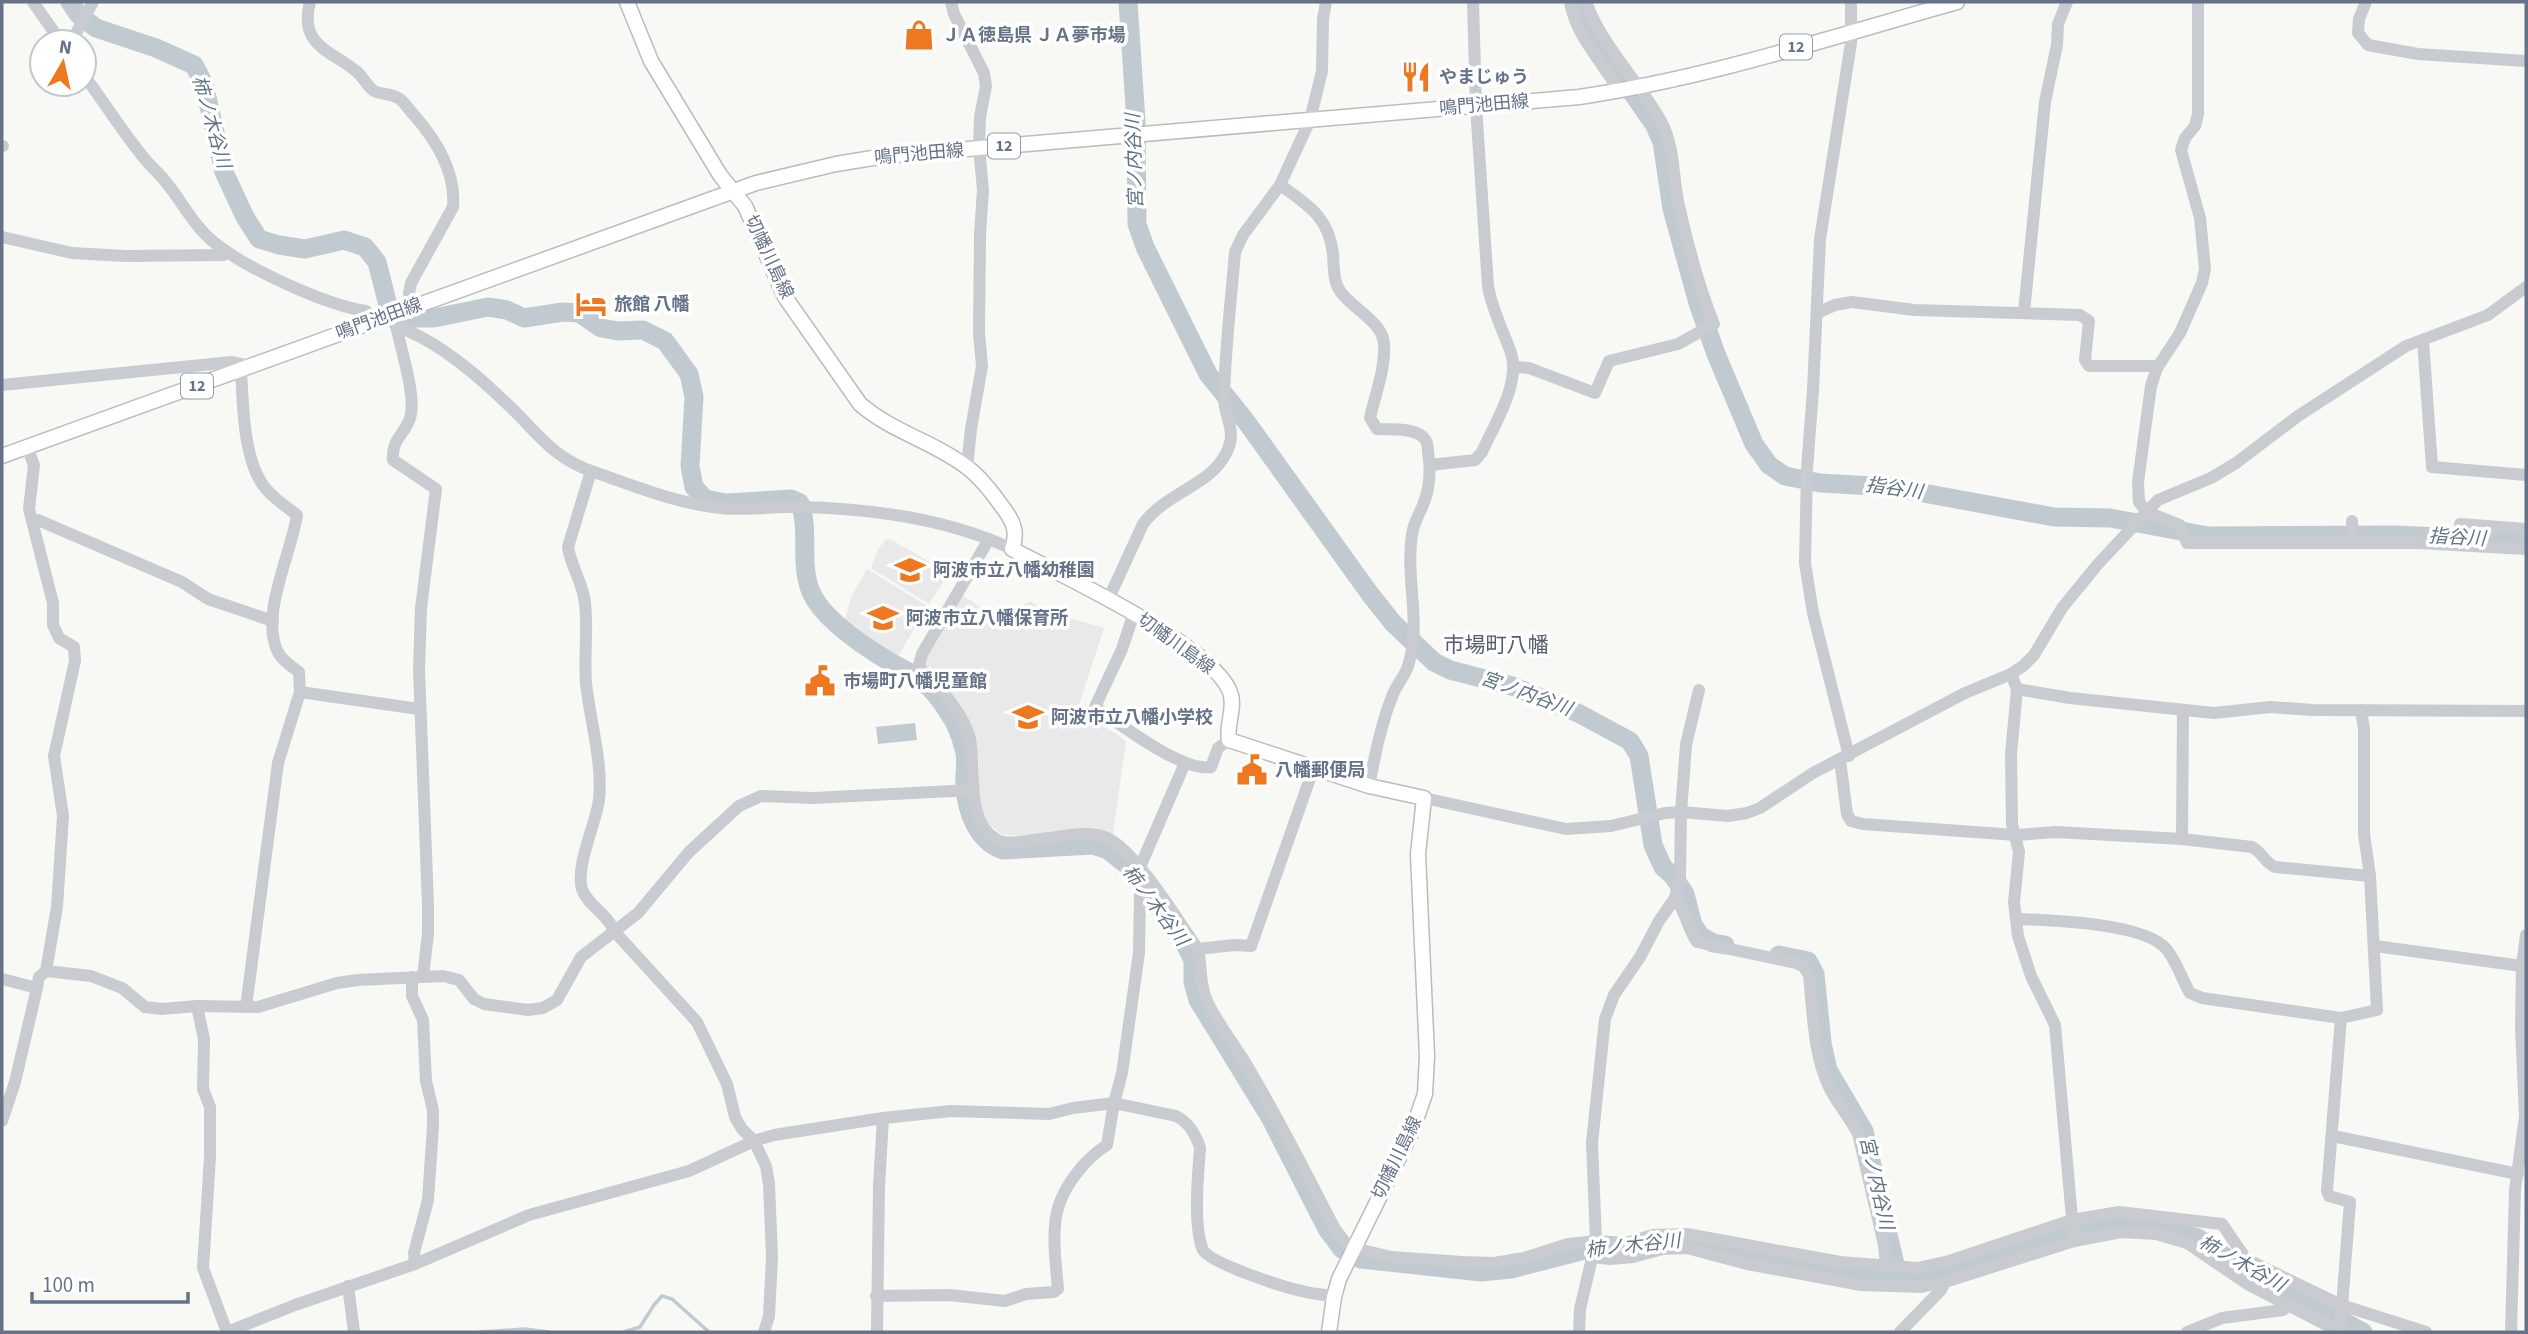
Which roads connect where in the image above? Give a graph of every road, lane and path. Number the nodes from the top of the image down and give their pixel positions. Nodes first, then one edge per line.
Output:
1 (33, 2) edge
2 (93, 2) edge
3 (310, 2) edge
4 (627, 2) edge
5 (951, 2) edge
6 (1326, 2) edge
7 (1473, 2) edge
8 (1570, 2) edge
9 (1586, 2) edge
10 (1851, 2) edge
11 (1957, 2) edge
12 (2067, 2) edge
13 (2198, 2) edge
14 (2365, 2) edge
15 (51, 28) edge
16 (77, 28) edge
17 (1851, 31) junction
18 (2526, 61) edge
19 (1629, 89) junction
20 (98, 95) edge
21 (1476, 106) junction
22 (1310, 120) junction
23 (979, 148) junction
24 (1280, 185) junction
25 (733, 191) junction
26 (2, 237) edge
27 (224, 250) junction
28 (2526, 287) edge
29 (2024, 312) junction
30 (1816, 313) junction
31 (399, 314) junction
32 (373, 321) junction
33 (2423, 340) junction
34 (1514, 367) junction
35 (246, 368) junction
36 (2157, 368) junction
37 (2, 385) edge
38 (27, 447) junction
39 (2, 456) edge
40 (1430, 465) junction
41 (967, 467) junction
42 (591, 471) junction
43 (2526, 475) edge
44 (2140, 518) junction
45 (32, 521) junction
46 (2352, 523) dead end
47 (2460, 524) dead end
48 (2526, 529) edge
49 (989, 539) junction
50 (2353, 541) junction
51 (2526, 549) edge
52 (1012, 550) junction
53 (1108, 600) junction
54 (1134, 613) junction
55 (274, 621) junction
56 (2011, 674) junction
57 (1699, 690) dead end
58 (2017, 690) junction
59 (300, 692) junction
60 (419, 709) junction
61 (2183, 710) junction
62 (2361, 710) junction
63 (2526, 711) edge
64 (1229, 740) junction
65 (1845, 758) junction
66 (1185, 763) junction
67 (1313, 769) junction
68 (1369, 786) junction
69 (973, 790) junction
70 (1424, 798) junction
71 (1681, 812) junction
72 (2016, 835) junction
73 (2182, 839) junction
74 (2370, 876) junction
75 (1144, 879) junction
76 (1676, 895) junction
77 (2016, 919) junction
78 (614, 931) junction
79 (2526, 935) edge
80 (2375, 946) junction
81 (1198, 949) junction
82 (2522, 966) junction
83 (46, 971) junction
84 (418, 977) junction
85 (2, 979) edge
86 (2524, 986) edge
87 (37, 988) junction
88 (197, 1006) junction
89 (246, 1007) junction
90 (2341, 1018) junction
91 (1114, 1103) junction
92 (883, 1118) junction
93 (2, 1121) edge
94 (2333, 1136) junction
95 (754, 1141) junction
96 (2518, 1174) junction
97 (2521, 1191) edge
98 (2073, 1231) junction
99 (1594, 1249) junction
100 (1352, 1252) junction
101 (415, 1265) junction
102 (1882, 1271) junction
103 (1945, 1282) junction
104 (348, 1286) junction
105 (876, 1296) junction
106 (1334, 1297) junction
107 (2289, 1304) junction
108 (2340, 1322) edge
109 (227, 1332) edge
110 (354, 1332) edge
111 (764, 1332) edge
112 (877, 1332) edge
113 (1329, 1332) edge
114 (1579, 1332) edge
115 (1900, 1332) edge
116 (2187, 1332) edge
117 (2426, 1332) edge
118 (2511, 1332) edge

1 - 15 street
2 - 16 street
3 - 31 street
4 - 25 main road, 切幡川島線
5 - 23 street
6 - 22 street
7 - 21 street
8 - 19 street
9 - 19 street
10 - 17 street
11 - 17 main road, 鳴門池田線 / 12
12 - 29 street
13 - 36 street
14 - 18 street
17 - 19 main road, 鳴門池田線 / 12
17 - 30 street
19 - 21 main road, 鳴門池田線 / 12
19 - 34 street
20 - 27 street
21 - 22 main road, 鳴門池田線 / 12
21 - 34 street
22 - 23 main road, 鳴門池田線 / 12
22 - 24 street
23 - 25 main road, 鳴門池田線 / 12
23 - 41 street
24 - 40 street
24 - 53 street
25 - 31 main road, 鳴門池田線 / 12
25 - 41 main road, 切幡川島線
26 - 27 street
27 - 32 street
28 - 33 street
29 - 30 street
29 - 36 street
30 - 65 street
31 - 32 main road, 鳴門池田線 / 12
31 - 42 street
31 - 60 street
32 - 35 main road, 鳴門池田線 / 12
33 - 43 street
33 - 44 street
34 - 40 street
35 - 37 street
35 - 38 main road, 鳴門池田線 / 12
35 - 55 street
36 - 44 street
38 - 39 main road, 鳴門池田線 / 12
38 - 45 street
40 - 68 street
41 - 52 main road, 切幡川島線
42 - 49 street
42 - 78 street
44 - 50 street
44 - 56 street
45 - 55 street
45 - 83 street
46 - 50 street
47 - 48 street
49 - 52 street
49 - 69 street
50 - 51 street
52 - 53 main road, 切幡川島線
53 - 54 main road, 切幡川島線
54 - 64 main road, 切幡川島線
54 - 66 street
55 - 59 street
56 - 58 street
56 - 65 street
57 - 71 street
58 - 61 street
58 - 72 street
59 - 60 street
59 - 89 street
60 - 84 street
61 - 62 street
61 - 73 street
62 - 63 street
62 - 74 street
64 - 66 street
64 - 67 main road
65 - 71 street
65 - 72 street
66 - 75 street
67 - 68 main road
67 - 81 street
68 - 70 main road
69 - 75 street
69 - 78 street
70 - 71 street
70 - 100 main road, 切幡川島線
71 - 76 street
72 - 73 street
72 - 77 street
73 - 74 street
74 - 80 street
75 - 81 street
75 - 91 street
76 - 99 street
76 - 102 street
77 - 90 street
77 - 98 street
78 - 84 street
78 - 95 street
79 - 82 street
80 - 82 street
80 - 90 street
81 - 100 street
82 - 86 street
83 - 87 street
83 - 88 street
84 - 89 street
84 - 101 street
85 - 87 street
86 - 96 street
87 - 93 street
88 - 89 street
88 - 109 street
90 - 94 street
91 - 92 street
91 - 105 street
91 - 106 street
92 - 95 street
92 - 105 street
94 - 96 street
94 - 108 street
95 - 101 street
95 - 111 street
96 - 97 street
97 - 118 street
98 - 102 street
98 - 103 street
98 - 107 street
98 - 108 street
99 - 100 street
99 - 102 street
99 - 102 street
99 - 114 street
100 - 106 main road, 切幡川島線
101 - 104 street
102 - 103 street
103 - 115 street
104 - 109 street
104 - 110 street
105 - 112 street
106 - 113 main road, 切幡川島線
107 - 108 street
107 - 116 street
108 - 117 street

